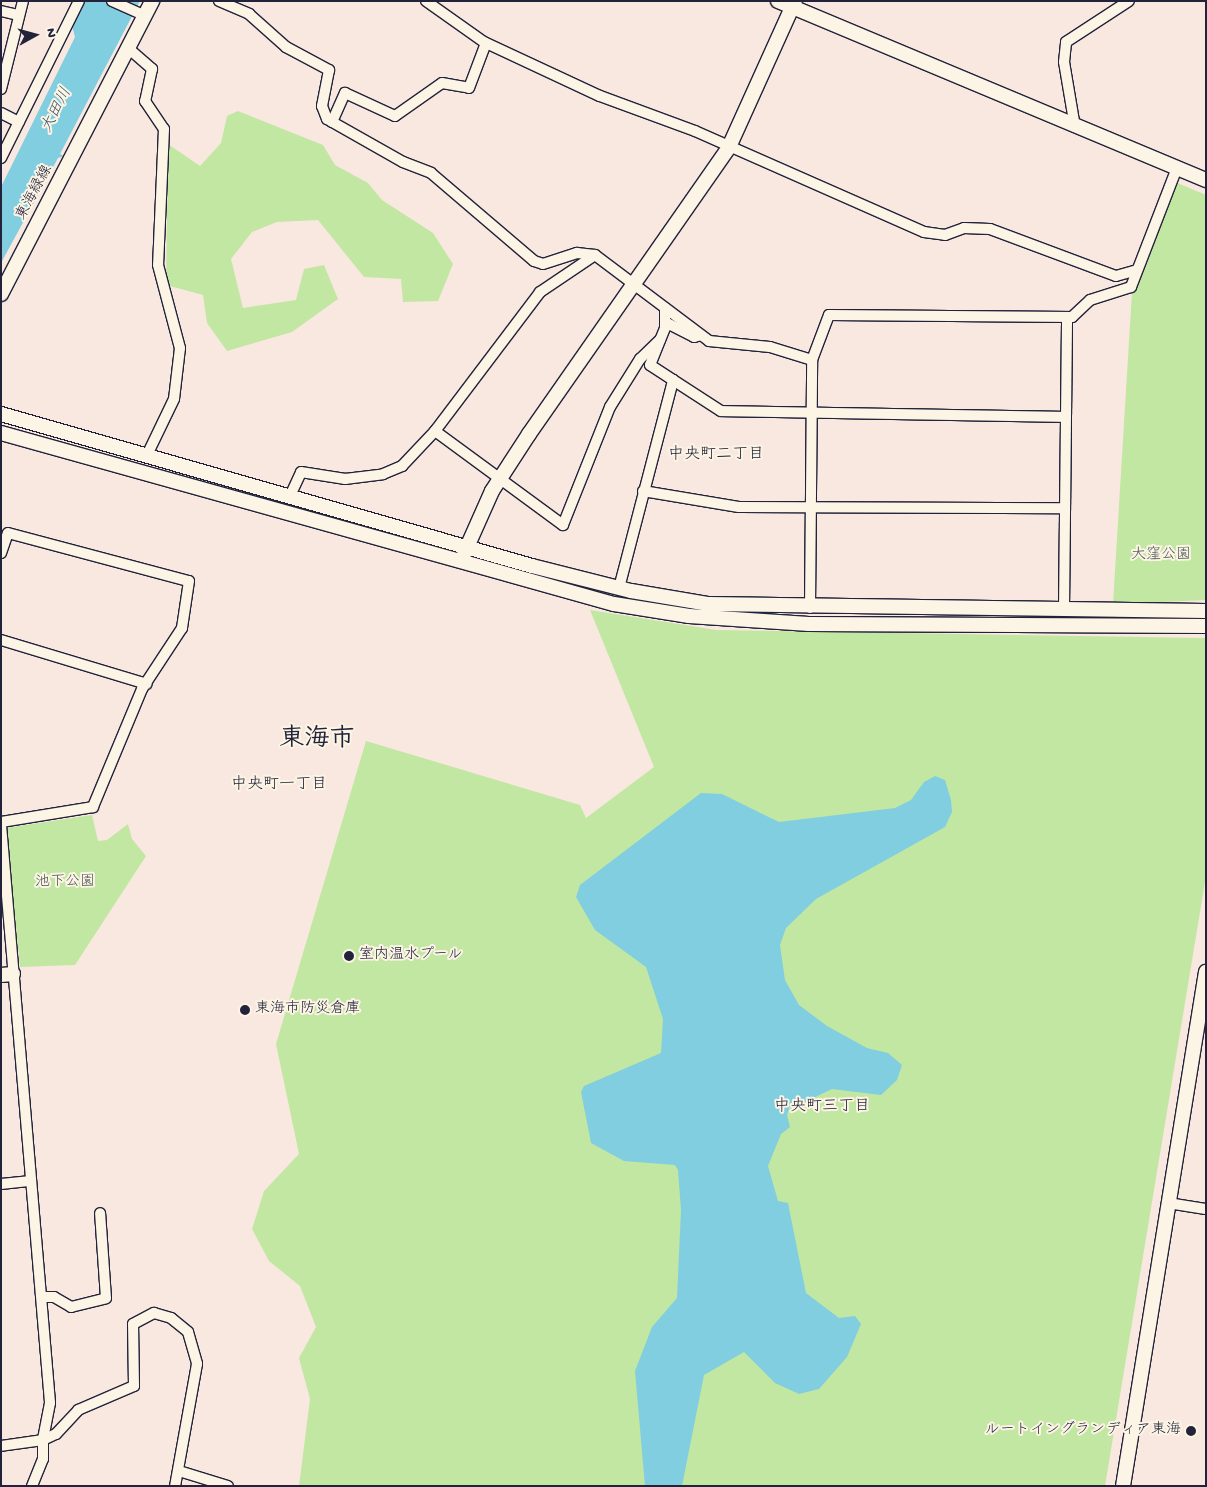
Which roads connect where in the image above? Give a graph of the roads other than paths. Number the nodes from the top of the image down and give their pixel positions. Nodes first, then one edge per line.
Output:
1 (23, 1) edge
2 (79, 1) edge
3 (112, 1) edge
4 (152, 1) edge
5 (219, 1) edge
6 (426, 1) edge
7 (778, 1) edge
8 (1129, 1) edge
9 (794, 4) edge
10 (1, 11) edge
11 (142, 14) junction
12 (19, 15) junction
13 (486, 43) junction
14 (128, 48) junction
15 (1, 89) edge
16 (1, 113) edge
17 (19, 122) junction
18 (332, 122) junction
19 (1074, 127) junction
20 (729, 147) junction
21 (1, 158) edge
22 (1177, 168) junction
23 (1206, 180) edge
24 (596, 255) junction
25 (1137, 270) junction
26 (633, 285) junction
27 (1, 294) edge
28 (665, 308) junction
29 (1067, 318) junction
30 (665, 322) junction
31 (702, 335) junction
32 (660, 340) junction
33 (812, 360) junction
34 (672, 380) junction
35 (815, 412) junction
36 (1, 414) edge
37 (1065, 417) junction
38 (435, 431) junction
39 (1, 433) edge
40 (147, 455) junction
41 (499, 480) junction
42 (643, 491) junction
43 (290, 496) junction
44 (812, 508) junction
45 (1065, 508) junction
46 (466, 547) junction
47 (1, 553) edge
48 (462, 563) junction
49 (618, 588) junction
50 (810, 608) junction
51 (1064, 609) junction
52 (1206, 611) edge
53 (1206, 626) edge
54 (1, 640) edge
55 (147, 684) junction
56 (1, 823) edge
57 (1206, 972) edge
58 (7, 975) edge
59 (1204, 990) edge
60 (31, 1182) junction
61 (1, 1184) edge
62 (1168, 1203) junction
63 (1206, 1209) edge
64 (100, 1213) dead end
65 (42, 1297) junction
66 (43, 1440) junction
67 (1, 1446) edge
68 (179, 1471) junction
69 (32, 1486) edge
70 (174, 1486) edge
71 (228, 1486) edge
72 (1122, 1486) edge

1 - 12 street
2 - 17 street
3 - 11 street
4 - 11 street, 東海緑線
5 - 18 street
6 - 13 street
7 - 9 street
8 - 19 street
9 - 19 street
9 - 20 street
10 - 12 street
11 - 14 street, 東海緑線
12 - 15 street
13 - 18 street
13 - 20 street
14 - 27 street, 東海緑線
14 - 40 street
16 - 17 street
17 - 21 street
18 - 24 street
19 - 22 street
20 - 25 street
20 - 26 street
22 - 23 street
22 - 25 street
24 - 26 street
24 - 38 street
25 - 29 street
26 - 28 street
26 - 41 street
28 - 30 street
28 - 31 street
29 - 33 street
29 - 37 street
30 - 31 street
30 - 32 street
31 - 33 street
32 - 34 street
32 - 41 street
33 - 35 street
34 - 35 street
34 - 42 street
35 - 37 street
35 - 44 street
36 - 40 street
37 - 45 street
38 - 41 street
38 - 43 street
39 - 48 street
40 - 43 street
41 - 46 street
42 - 44 street
42 - 49 street
43 - 46 street
44 - 45 street
44 - 50 street
45 - 51 street
46 - 48 street
46 - 49 street
47 - 55 street
48 - 53 street
49 - 50 street
50 - 51 street
51 - 52 street
54 - 55 street
55 - 56 street
56 - 58 street
57 - 59 street
58 - 60 street
59 - 62 street
60 - 61 street
60 - 65 street
62 - 63 street
62 - 72 street
64 - 65 street
65 - 66 street
66 - 67 street
66 - 68 street
66 - 69 street
68 - 70 street
68 - 71 street

